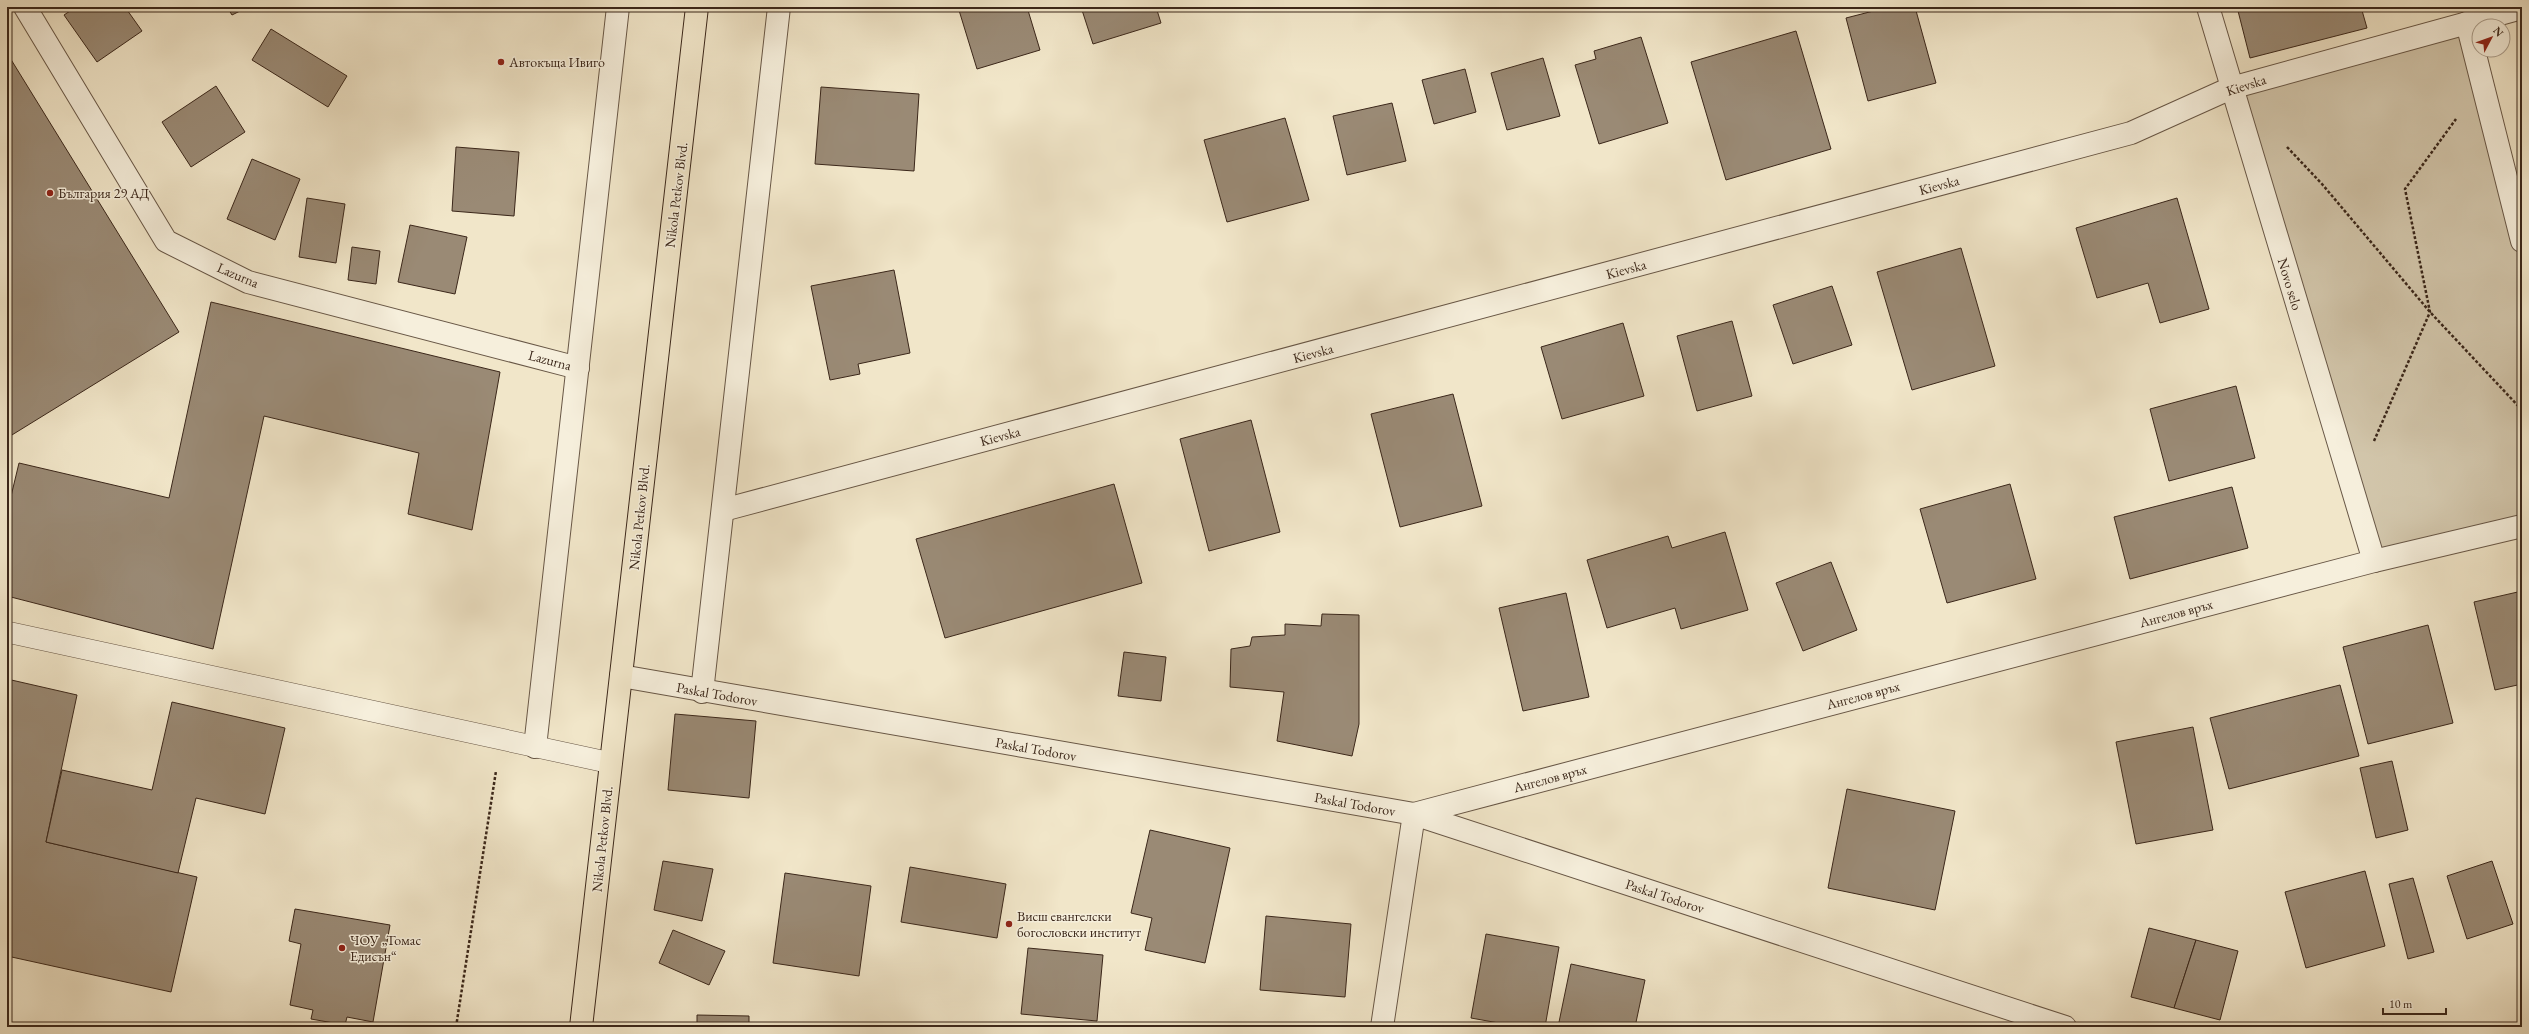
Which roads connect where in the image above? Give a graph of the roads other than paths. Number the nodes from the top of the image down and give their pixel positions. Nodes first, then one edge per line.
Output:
1 (25, 7) edge
2 (618, 7) edge
3 (697, 7) edge
4 (779, 7) edge
5 (2208, 7) edge
6 (2522, 8) edge
7 (2467, 23) junction
8 (2231, 88) junction
9 (2522, 241) edge
10 (578, 368) junction
11 (723, 510) junction
12 (2522, 526) edge
13 (2374, 560) junction
14 (7, 632) edge
15 (621, 676) junction
16 (702, 692) junction
17 (535, 747) junction
18 (611, 763) junction
19 (1414, 814) junction
20 (581, 1027) edge
21 (1382, 1027) edge
22 (2065, 1027) edge

1 - 10 street, Lazurna
2 - 10 street
3 - 15 highway, Nikola Petkov Blvd.
4 - 11 street
5 - 8 street, Novo selo
6 - 7 street, Kievska
7 - 8 street, Kievska
7 - 9 street
8 - 11 street, Kievska
8 - 13 street, Novo selo
10 - 17 street
11 - 16 street
12 - 13 street, Ангелов връх
13 - 19 street, Ангелов връх
14 - 17 lane
15 - 16 street, Paskal Todorov
15 - 18 highway, Nikola Petkov Blvd.
16 - 19 street, Paskal Todorov
17 - 18 lane
18 - 20 highway, Nikola Petkov Blvd.
19 - 21 street
19 - 22 street, Paskal Todorov

